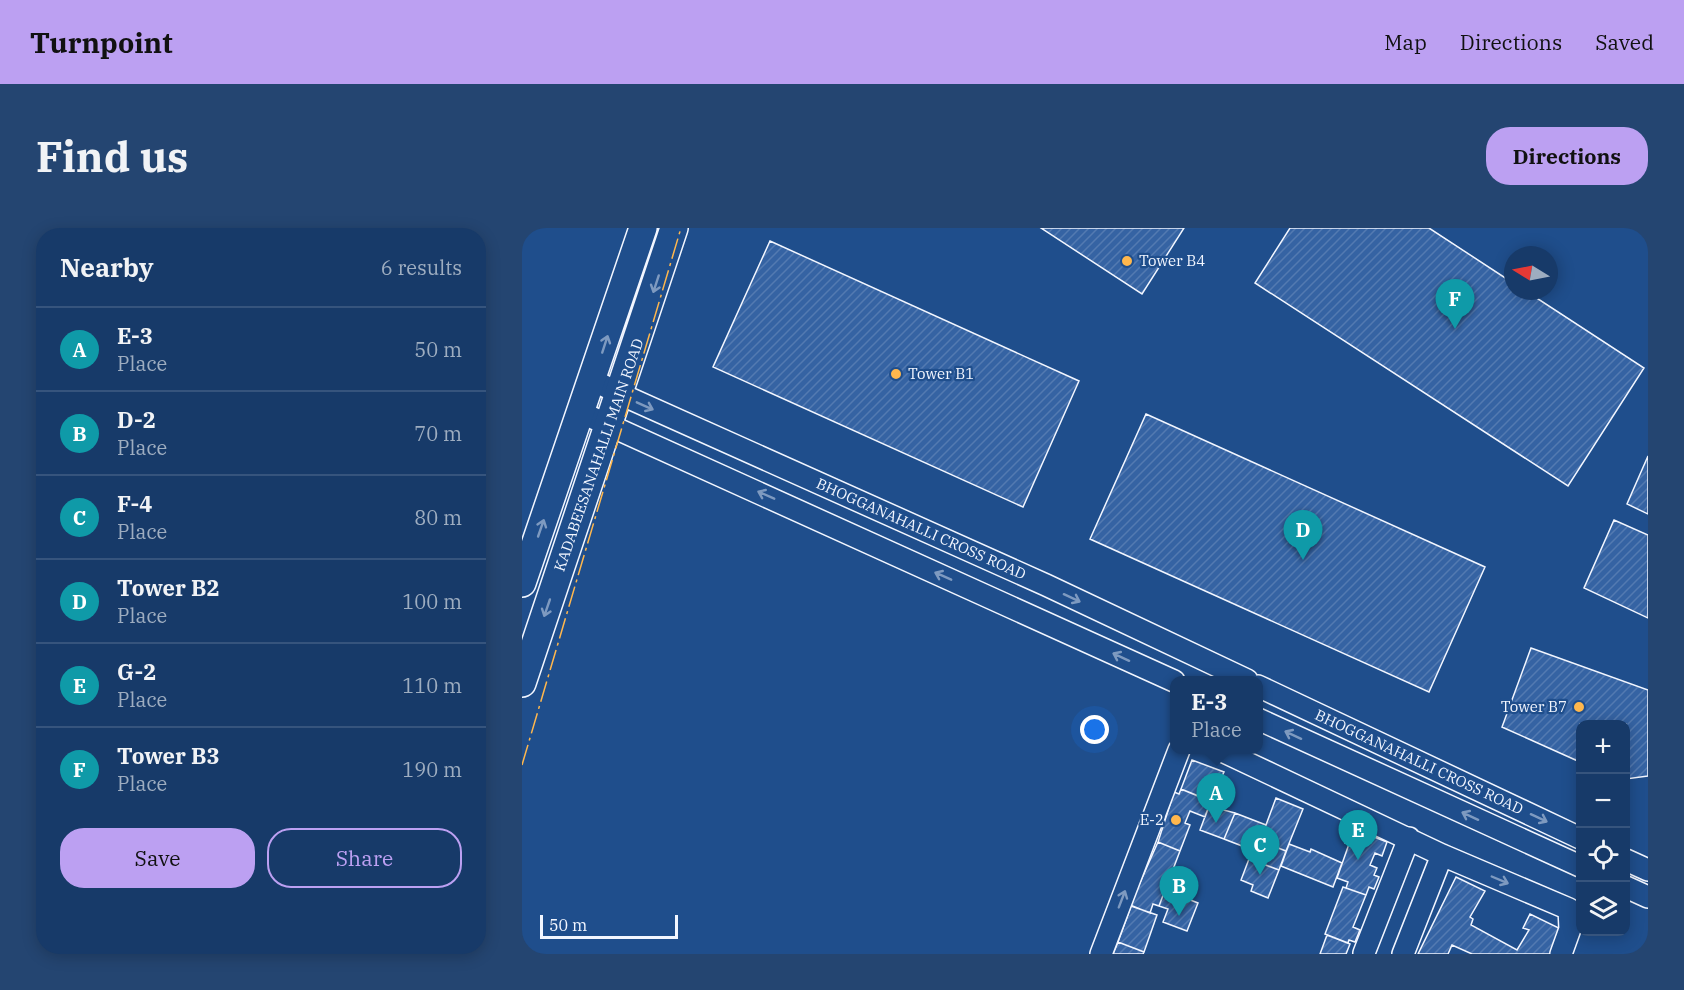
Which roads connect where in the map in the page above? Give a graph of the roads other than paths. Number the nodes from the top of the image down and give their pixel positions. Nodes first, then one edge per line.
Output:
1 (643, 228) edge
2 (674, 228) edge
3 (593, 380) junction
4 (620, 394) junction
5 (582, 413) junction
6 (609, 423) junction
7 (522, 584) edge
8 (1046, 585) junction
9 (1030, 615) junction
10 (1237, 676) edge
11 (1170, 679) edge
12 (522, 682) edge
13 (1263, 688) edge
14 (1263, 721) edge
15 (1177, 754) edge
16 (1229, 754) edge
17 (1576, 836) edge
18 (1409, 838) junction
19 (1442, 855) junction
20 (1630, 862) edge
21 (1576, 864) edge
22 (1648, 870) edge
23 (1630, 889) edge
24 (1648, 897) edge
25 (1364, 952) dead end
26 (1101, 954) edge
27 (1403, 954) edge
28 (1561, 954) edge

3 -> 1 main road, KADABEESANAHALLI MAIN ROAD
2 -> 4 main road, KADABEESANAHALLI MAIN ROAD
3 - 4 street, BHOGGANAHALLI CROSS ROAD
3 - 5 main road, KADABEESANAHALLI MAIN ROAD
4 - 6 main road, KADABEESANAHALLI MAIN ROAD
4 -> 8 street, BHOGGANAHALLI CROSS ROAD
5 - 6 street
7 -> 5 main road, KADABEESANAHALLI MAIN ROAD
9 -> 6 street
6 -> 12 main road, KADABEESANAHALLI MAIN ROAD
8 - 9 street
8 -> 10 street, BHOGGANAHALLI CROSS ROAD
11 -> 9 street
13 -> 17 street, BHOGGANAHALLI CROSS ROAD
21 -> 14 street, BHOGGANAHALLI CROSS ROAD
26 -> 15 street
16 - 18 street
18 - 19 street
18 - 25 street
19 - 27 street
19 -> 28 street
20 - 22 street
23 - 24 street

